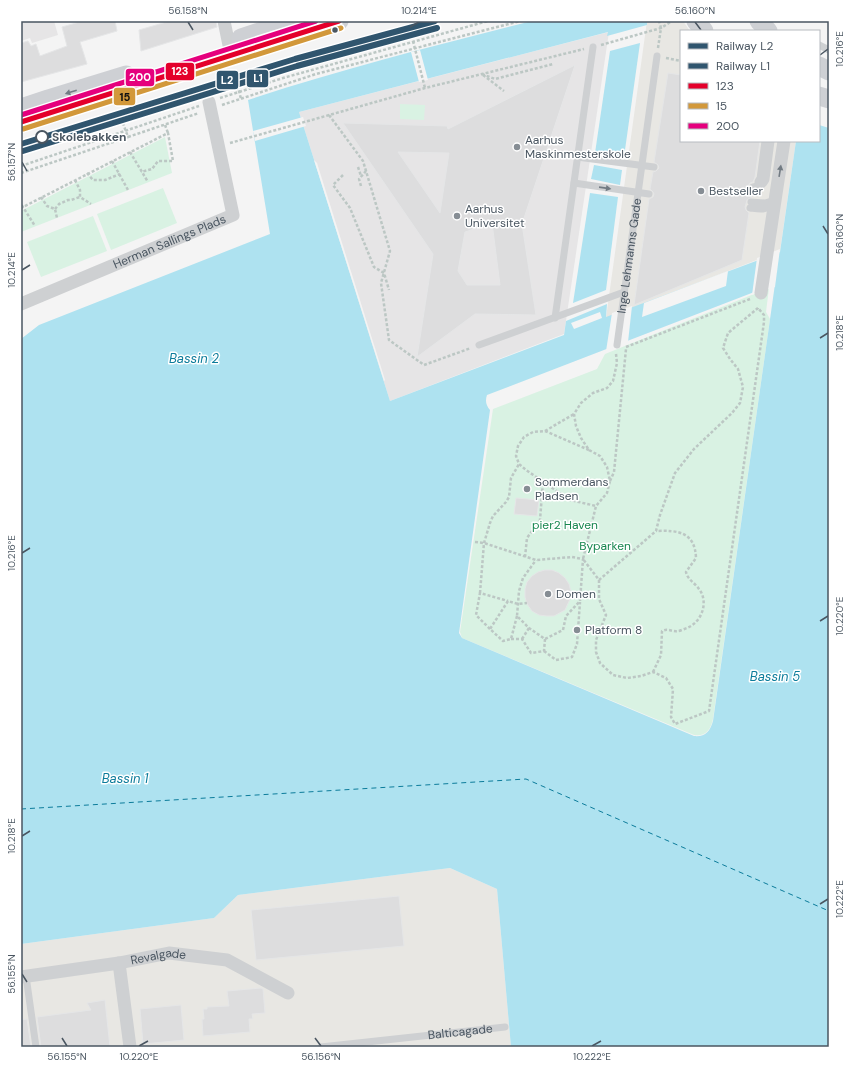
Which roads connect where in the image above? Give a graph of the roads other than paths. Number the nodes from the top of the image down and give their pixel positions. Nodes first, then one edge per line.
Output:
1 (224, 21) edge
2 (293, 21) edge
3 (339, 21) edge
4 (696, 21) edge
5 (758, 21) edge
6 (703, 30) edge
7 (767, 30) edge
8 (593, 47) road end
9 (229, 48) junction
10 (657, 56) road end
11 (820, 66) edge
12 (829, 71) edge
13 (210, 106) road end
14 (21, 108) edge
15 (21, 122) edge
16 (768, 142) edge
17 (784, 142) edge
18 (578, 157) junction
19 (642, 166) junction
20 (654, 167) dead end
21 (574, 183) junction
22 (756, 184) dead end
23 (638, 192) junction
24 (649, 194) dead end
25 (775, 200) junction
26 (750, 205) dead end
27 (624, 292) junction
28 (760, 294) road end
29 (21, 304) edge
30 (555, 318) junction
31 (479, 345) road end
32 (617, 345) road end
33 (119, 963) junction
34 (23, 977) edge
35 (288, 993) dead end
36 (505, 1027) dead end
37 (36, 1047) edge
38 (130, 1047) edge
39 (321, 1047) edge

1 - 9 street
2 - 9 street
3 - 9 street
4 - 6 street
5 - 7 street
8 - 18 lane
9 -> 14 street
9 - 15 street
10 - 19 lane, Inge Lehmanns Gade
11 - 12 street
13 - 29 street, Herman Sallings Plads
16 - 22 street
25 -> 17 street
18 - 19 lane
18 - 21 lane
19 - 20 lane
19 - 23 lane, Inge Lehmanns Gade
21 -> 23 lane
21 - 30 lane
23 - 24 lane
23 - 27 lane, Inge Lehmanns Gade
25 - 26 lane
25 - 28 street
27 - 30 lane
27 - 32 lane, Inge Lehmanns Gade
30 - 31 lane
33 - 34 street, Revalgade
33 - 35 street, Revalgade
33 - 38 street
34 - 37 lane
36 - 39 lane, Balticagade

